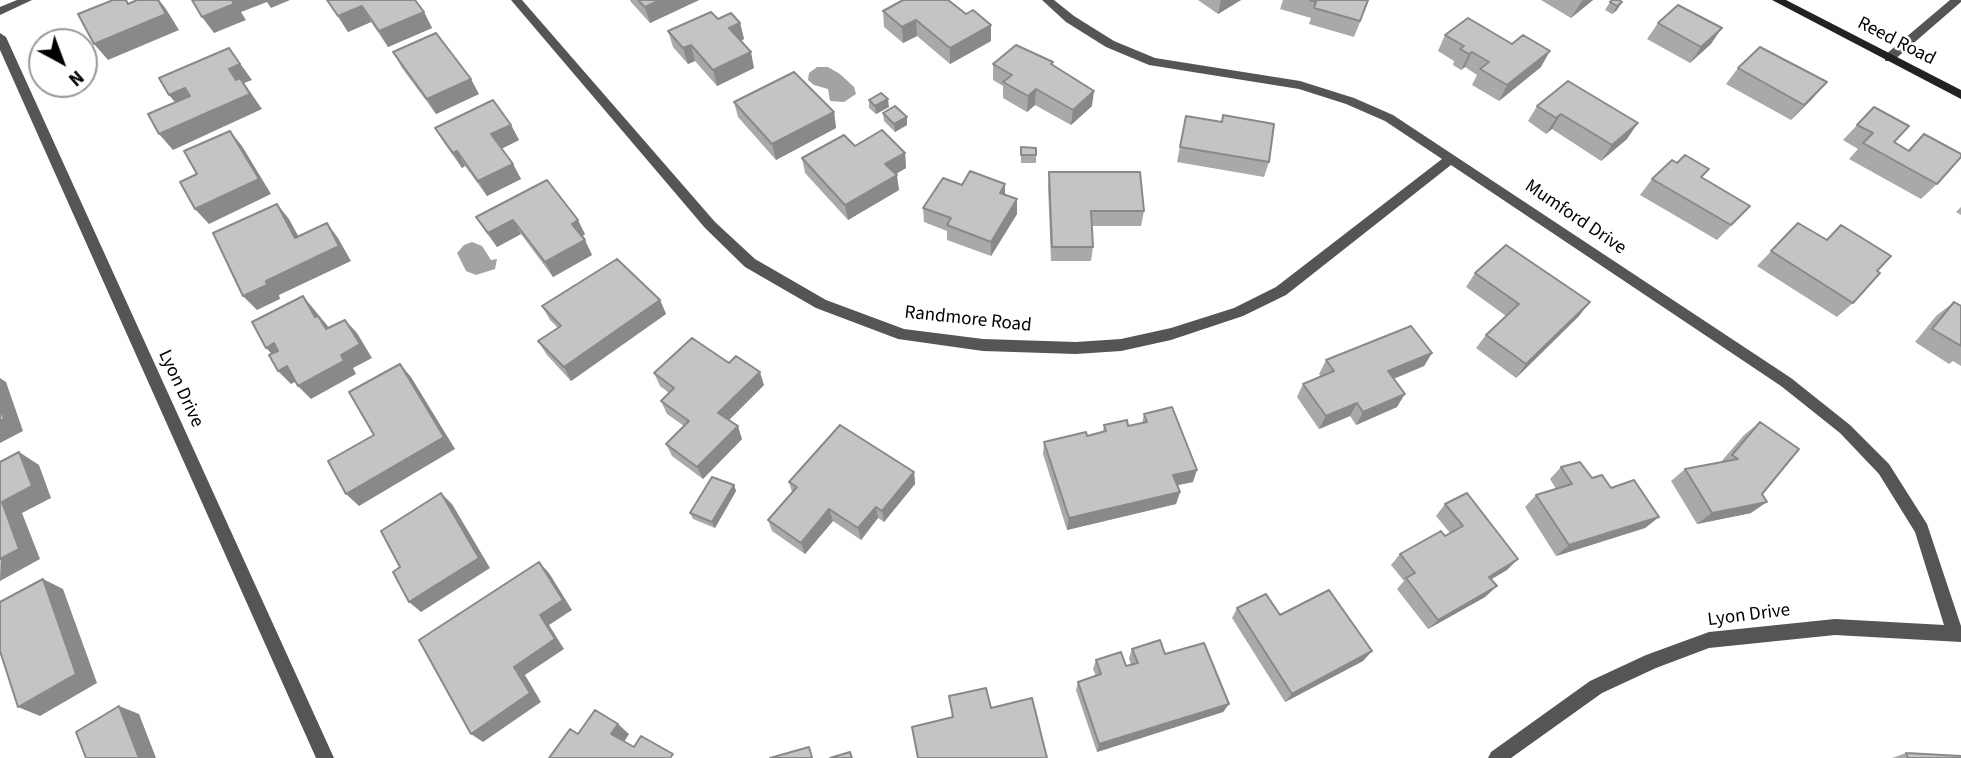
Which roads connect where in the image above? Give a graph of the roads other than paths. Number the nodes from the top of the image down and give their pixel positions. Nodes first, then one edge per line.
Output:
1 (27, 0) edge
2 (516, 0) edge
3 (1047, 0) edge
4 (1777, 0) edge
5 (1957, 0) edge
6 (0, 10) edge
7 (0, 37) edge
8 (1889, 58) junction
9 (1961, 95) edge
10 (1452, 158) junction
11 (1958, 633) edge
12 (325, 758) edge
13 (1497, 758) edge

1 - 6 street
2 - 10 street, Randmore Road
3 - 10 street, Mumford Drive
4 - 8 main road, Reed Road
5 - 8 street
7 - 12 street, Lyon Drive
8 - 9 main road, Reed Road
10 - 11 street, Mumford Drive
11 - 13 street, Lyon Drive

